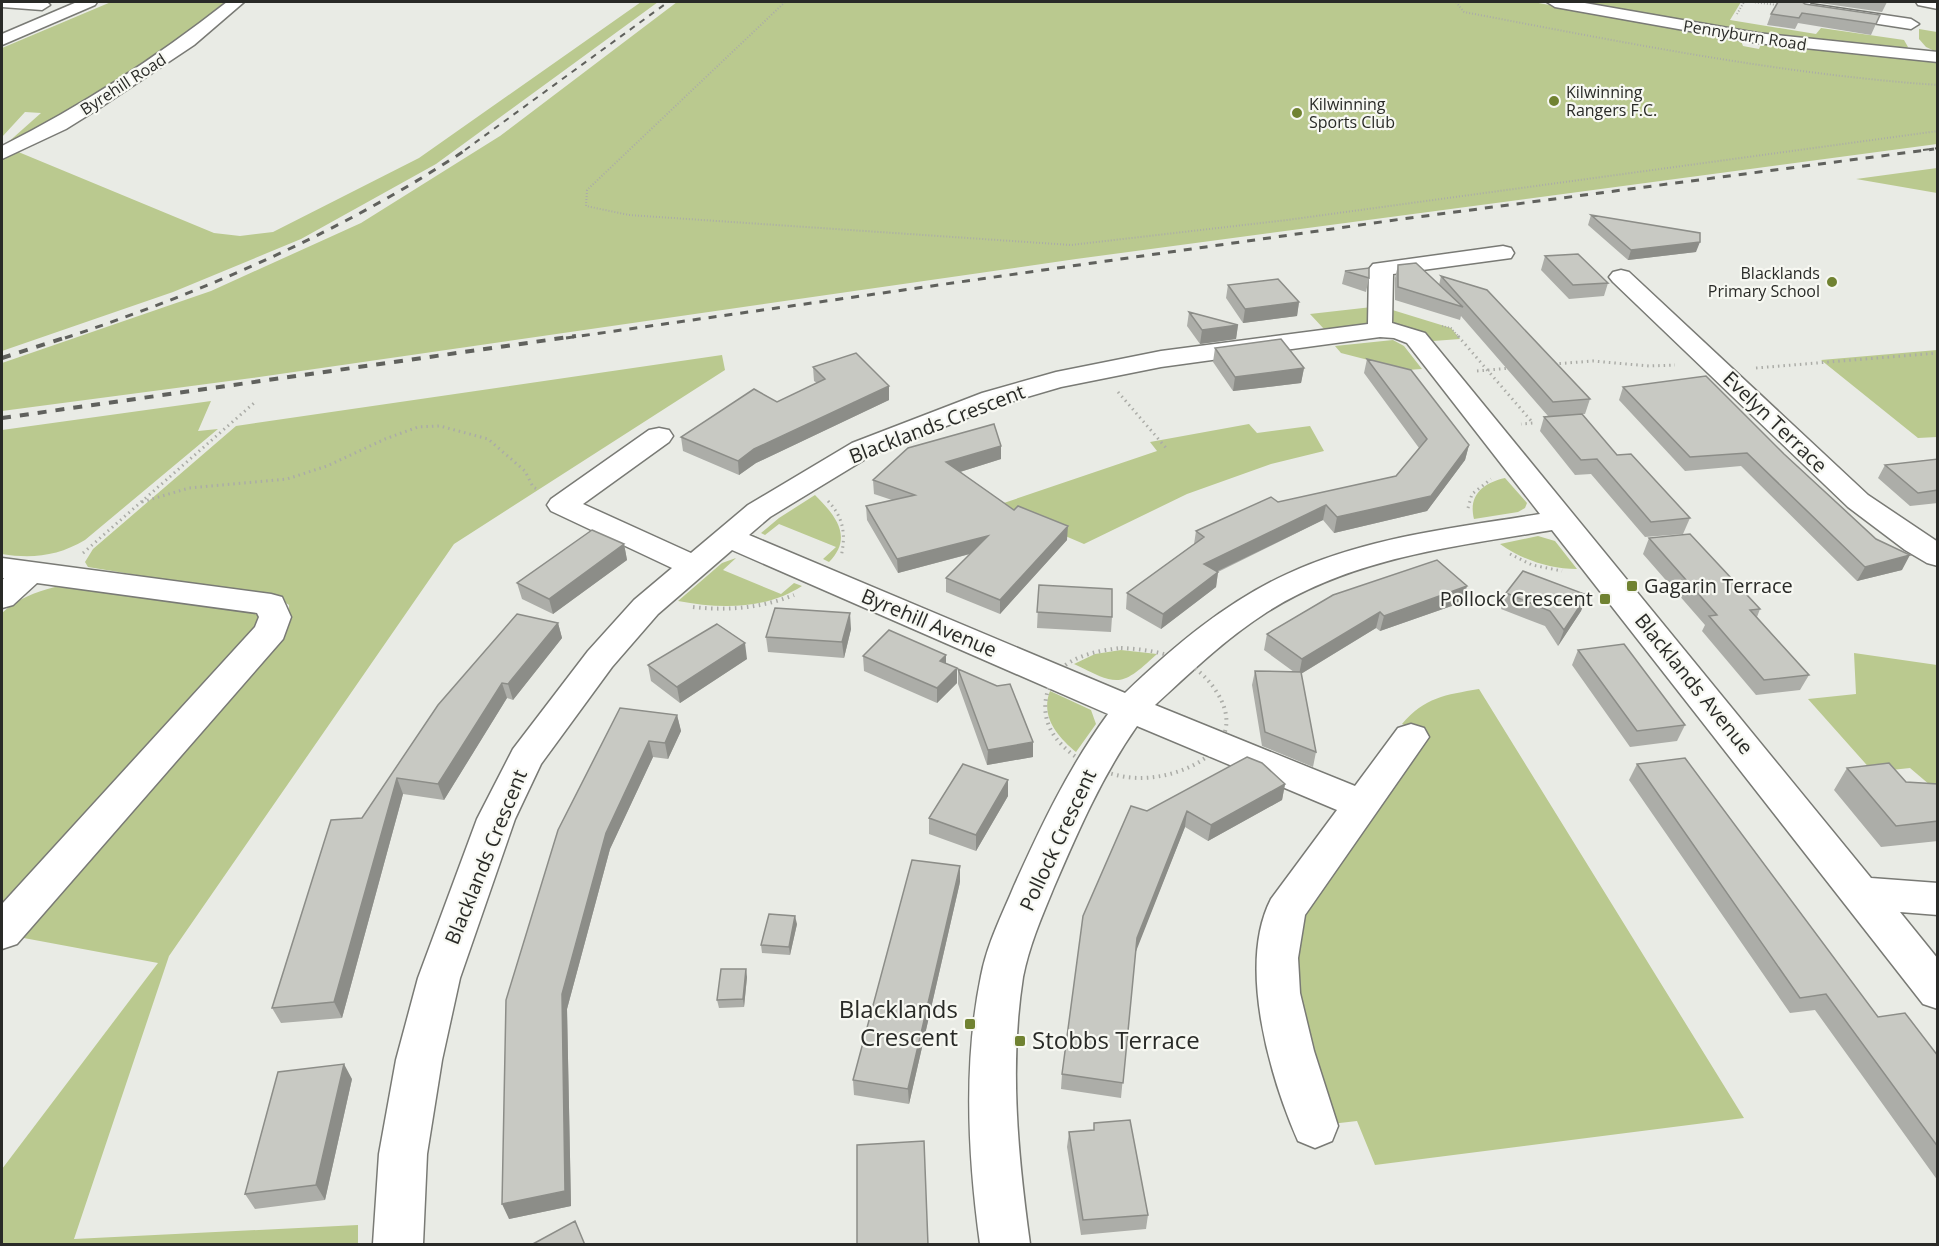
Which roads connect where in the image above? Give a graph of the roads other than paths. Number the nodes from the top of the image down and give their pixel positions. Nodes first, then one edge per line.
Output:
1 (2, 2) edge
2 (89, 2) edge
3 (236, 2) edge
4 (1555, 2) edge
5 (1803, 2) edge
6 (1922, 2) edge
7 (46, 3) edge
8 (1938, 4) edge
9 (12, 18) dead end
10 (1911, 24) junction
11 (2, 40) edge
12 (1931, 57) edge
13 (2, 153) edge
14 (1503, 253) dead end
15 (1621, 277) dead end
16 (1388, 331) junction
17 (659, 436) dead end
18 (1561, 519) junction
19 (728, 537) junction
20 (1938, 555) edge
21 (694, 566) junction
22 (30, 572) edge
23 (2, 597) edge
24 (1130, 709) junction
25 (1411, 737) dead end
26 (1362, 805) junction
27 (1860, 893) junction
28 (1938, 899) edge
29 (2, 932) edge
30 (1938, 991) edge
31 (1316, 1126) dead end
32 (398, 1245) edge
33 (1005, 1245) edge

1 - 7 main road
2 - 11 main road
3 - 13 main road, Byrehill Road
4 - 12 main road, Pennyburn Road
5 - 10 main road
6 - 8 main road
6 - 10 main road
7 - 9 main road
10 - 12 main road
14 - 16 main road
15 - 20 main road, Evelyn Terrace
16 - 18 main road, Blacklands Avenue
16 - 19 main road, Blacklands Crescent
17 - 21 main road
18 - 24 main road, Pollock Crescent
18 - 27 main road, Blacklands Avenue
19 - 21 main road, Blacklands Crescent
19 - 24 main road, Byrehill Avenue
21 - 32 main road, Blacklands Crescent
22 - 23 main road
22 - 29 main road
24 - 26 main road, Byrehill Avenue
24 - 33 main road, Pollock Crescent
25 - 26 main road
26 - 31 main road
27 - 28 main road
27 - 30 main road, Blacklands Avenue

